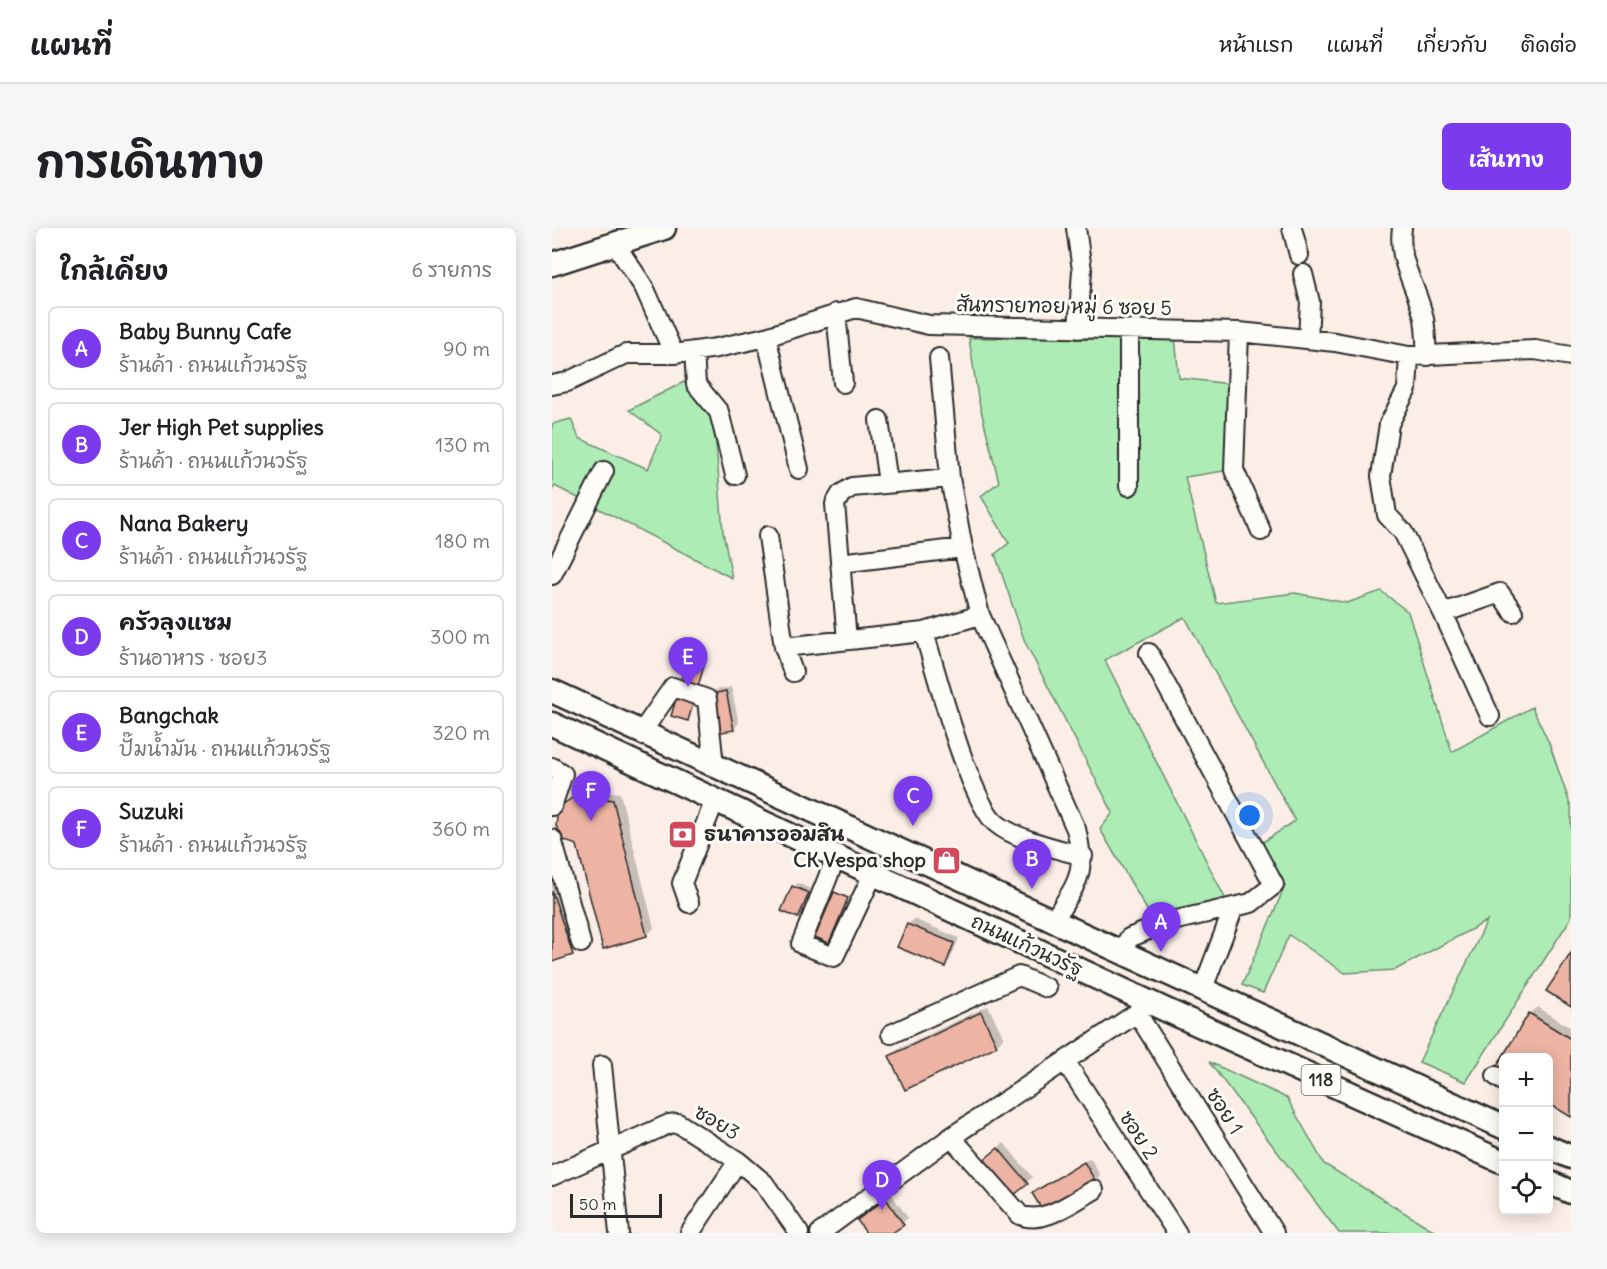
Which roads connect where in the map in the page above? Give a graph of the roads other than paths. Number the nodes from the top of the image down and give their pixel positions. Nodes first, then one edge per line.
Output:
1 (664, 228) edge
2 (1076, 228) edge
3 (1292, 228) edge
4 (1402, 228) edge
5 (615, 244) junction
6 (1299, 255) dead end
7 (552, 264) edge
8 (1303, 274) dead end
9 (836, 313) junction
10 (1078, 329) junction
11 (1129, 330) junction
12 (1239, 332) junction
13 (766, 337) junction
14 (1308, 339) junction
15 (694, 351) junction
16 (674, 354) junction
17 (1418, 356) junction
18 (1571, 356) edge
19 (939, 358) dead end
20 (560, 383) edge
21 (843, 383) dead end
22 (879, 420) dead end
23 (799, 469) dead end
24 (604, 471) dead end
25 (735, 476) dead end
26 (951, 478) junction
27 (888, 483) junction
28 (1129, 486) dead end
29 (1261, 531) dead end
30 (768, 536) dead end
31 (963, 548) junction
32 (840, 563) junction
33 (552, 575) edge
34 (1513, 612) dead end
35 (1443, 613) junction
36 (980, 615) junction
37 (924, 632) junction
38 (847, 640) junction
39 (784, 647) junction
40 (1149, 653) dead end
41 (793, 672) dead end
42 (552, 692) edge
43 (1490, 716) dead end
44 (554, 730) edge
45 (641, 733) junction
46 (714, 766) junction
47 (552, 767) edge
48 (715, 800) junction
49 (552, 806) edge
50 (552, 839) edge
51 (1083, 856) junction
52 (836, 857) junction
53 (873, 874) junction
54 (689, 903) dead end
55 (1234, 907) junction
56 (1053, 922) junction
57 (580, 943) dead end
58 (1121, 954) junction
59 (1052, 957) junction
60 (1202, 991) junction
61 (1140, 1006) junction
62 (891, 1034) dead end
63 (1065, 1061) junction
64 (602, 1065) dead end
65 (1499, 1125) edge
66 (951, 1137) junction
67 (1553, 1149) edge
68 (610, 1150) junction
69 (1571, 1157) edge
70 (738, 1161) junction
71 (1501, 1161) edge
72 (552, 1176) edge
73 (1553, 1184) edge
74 (1094, 1190) dead end
75 (1571, 1192) edge
76 (619, 1233) edge
77 (690, 1233) edge
78 (799, 1233) edge
79 (820, 1233) edge
80 (1177, 1233) edge
81 (1274, 1233) edge

1 - 5 main road
2 - 10 street
3 - 6 street
4 - 17 street
5 - 7 main road
5 - 16 street
8 - 14 street
9 - 10 street, สันทรายทอย หมู่ 6 ซอย 5
9 - 13 street, สันทรายทอย หมู่ 6 ซอย 5
9 - 21 street
10 - 11 street, สันทรายทอย หมู่ 6 ซอย 5
11 - 12 street, สันทรายทอย หมู่ 6 ซอย 5
11 - 28 street
12 - 14 street, สันทรายทอย หมู่ 6 ซอย 5
12 - 29 street
13 - 15 street, สันทรายทอย หมู่ 6 ซอย 5
13 - 23 street
14 - 17 street, สันทรายทอย หมู่ 6 ซอย 5
15 - 16 street, สันทรายทอย หมู่ 6 ซอย 5
15 - 25 street
16 - 20 street, สันทรายทอย หมู่ 6 ซอย 5
17 - 18 street, สันทรายทอย หมู่ 6 ซอย 5
17 - 35 street
19 - 26 street
22 - 27 street
24 - 33 street
26 - 27 street
26 - 31 street
27 - 32 street
30 - 39 street
31 - 32 street
31 - 36 street
32 - 38 street
34 - 35 street
35 - 43 street
36 - 37 street
36 - 51 street
37 - 38 street
37 - 51 street
38 - 39 street
39 - 41 street
40 - 55 street
42 - 45 main road, ถนนแก้วนวรัฐ / 118
44 - 48 main road, ถนนแก้วนวรัฐ / 118
45 - 46 main road, ถนนแก้วนวรัฐ / 118
45 - 46 street
46 - 56 main road, ถนนแก้วนวรัฐ / 118
47 - 49 street
48 - 52 main road, ถนนแก้วนวรัฐ / 118
48 - 54 street
50 - 57 street
51 - 56 street
52 - 53 main road, ถนนแก้วนวรัฐ / 118
52 - 53 street
53 - 59 main road, ถนนแก้วนวรัฐ / 118
55 - 58 street
55 - 60 street
56 - 58 main road, ถนนแก้วนวรัฐ / 118
58 - 60 main road, ถนนแก้วนวรัฐ / 118
59 - 61 main road, ถนนแก้วนวรัฐ / 118
59 - 62 street
60 - 65 main road, ถนนแก้วนวรัฐ / 118
61 - 63 street
61 - 71 main road, ถนนแก้วนวรัฐ / 118
61 - 81 street, ซอย 1
63 - 66 street
63 - 80 street, ซอย 2
64 - 68 street
66 - 74 street
66 - 79 street
67 - 69 main road
68 - 70 street, ซอย3
68 - 72 street, ซอย3
68 - 76 street
70 - 77 street
70 - 78 street, ซอย3
73 - 75 main road

